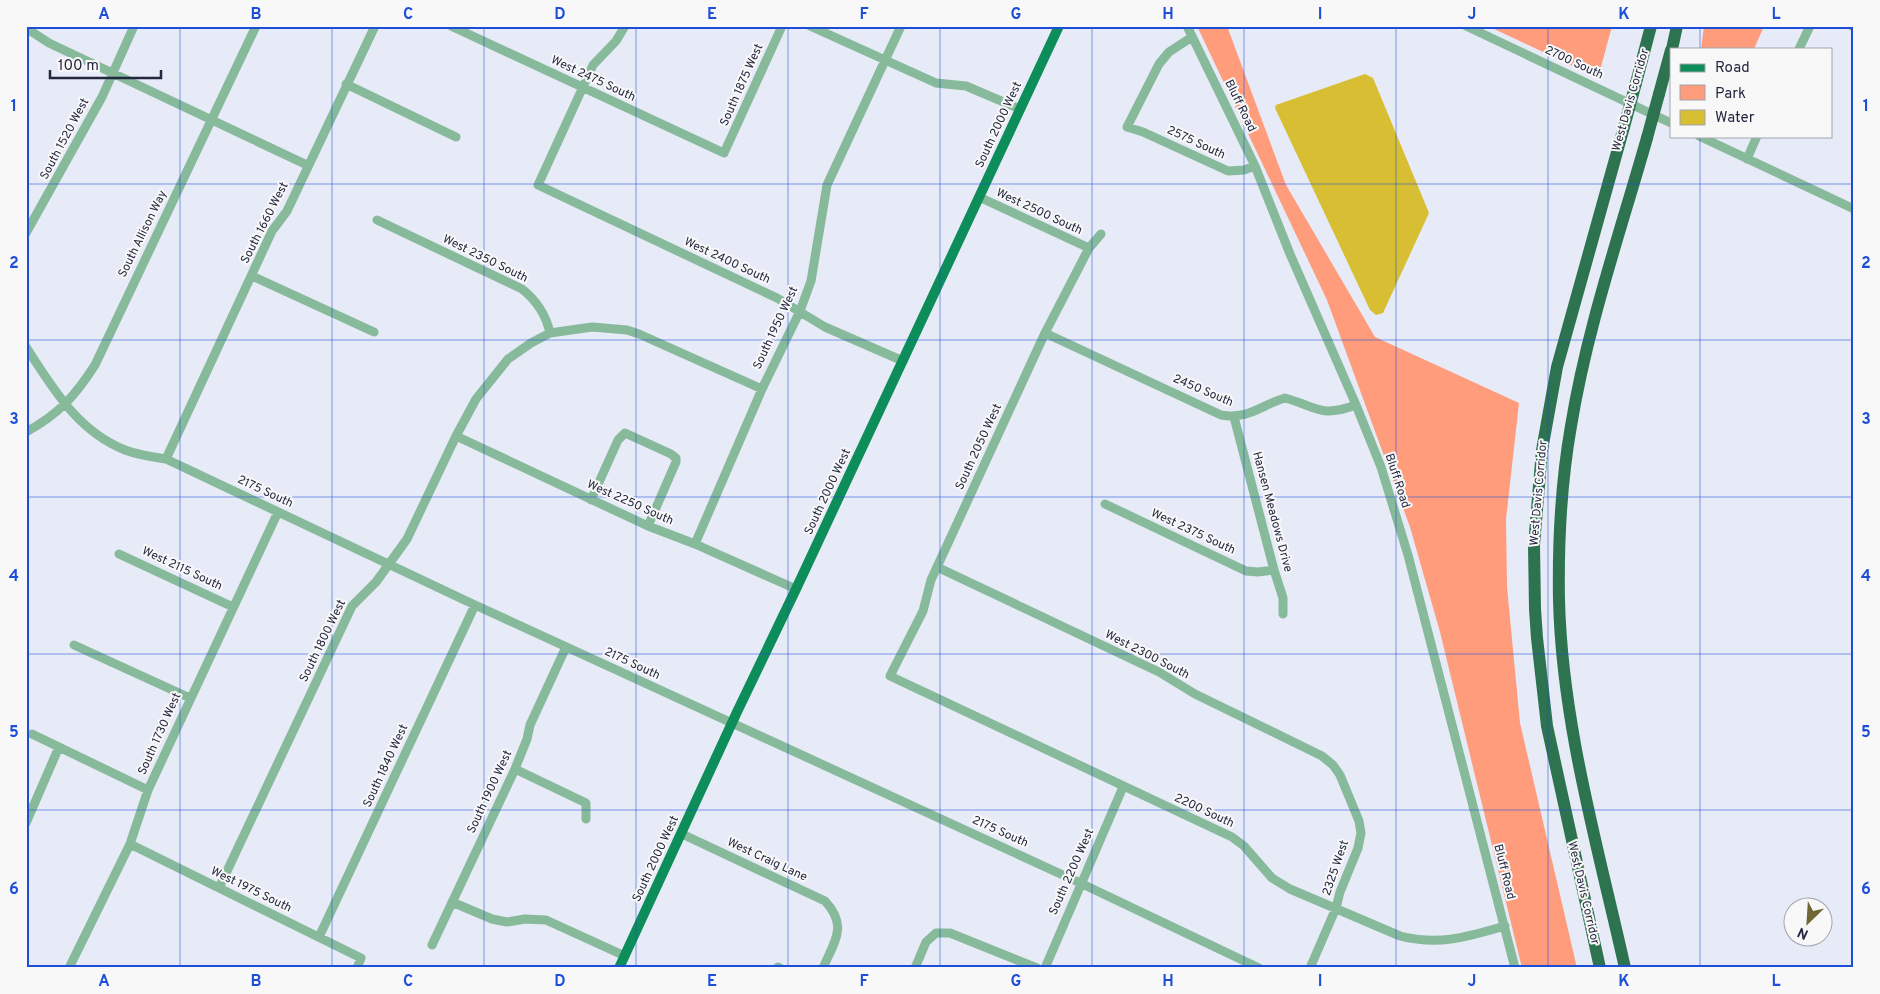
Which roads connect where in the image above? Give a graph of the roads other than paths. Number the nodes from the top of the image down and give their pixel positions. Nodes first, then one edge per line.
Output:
1 (134, 26) edge
2 (256, 26) edge
3 (375, 26) edge
4 (451, 26) edge
5 (625, 26) edge
6 (782, 26) edge
7 (810, 26) edge
8 (901, 26) edge
9 (1059, 26) edge
10 (1187, 26) edge
11 (1466, 26) edge
12 (1651, 26) edge
13 (1677, 26) edge
14 (1810, 26) edge
15 (26, 28) edge
16 (1192, 37) junction
17 (1671, 48) edge
18 (1799, 48) edge
19 (1670, 53) edge
20 (885, 61) junction
21 (112, 72) junction
22 (346, 84) junction
23 (582, 88) junction
24 (1020, 109) junction
25 (212, 120) junction
26 (1670, 123) edge
27 (456, 137) dead end
28 (1703, 138) edge
29 (1756, 138) edge
30 (724, 153) joint
31 (1747, 159) junction
32 (307, 165) junction
33 (1255, 166) junction
34 (980, 198) junction
35 (1854, 209) edge
36 (377, 220) dead end
37 (26, 234) edge
38 (1101, 234) dead end
39 (1089, 248) junction
40 (252, 276) junction
41 (800, 311) junction
42 (374, 332) dead end
43 (550, 333) junction
44 (1045, 333) junction
45 (26, 346) edge
46 (903, 361) junction
47 (762, 390) junction
48 (65, 405) junction
49 (1356, 405) junction
50 (1234, 417) junction
51 (26, 432) edge
52 (456, 436) junction
53 (166, 459) junction
54 (591, 500) junction
55 (1105, 504) dead end
56 (278, 512) junction
57 (648, 526) junction
58 (695, 544) junction
59 (119, 554) dead end
60 (388, 564) junction
61 (936, 567) junction
62 (1274, 570) junction
63 (796, 589) junction
64 (475, 605) junction
65 (234, 607) junction
66 (1282, 614) dead end
67 (74, 645) dead end
68 (566, 647) junction
69 (890, 676) joint
70 (190, 698) junction
71 (732, 724) junction
72 (32, 734) dead end
73 (59, 747) junction
74 (515, 769) junction
75 (1340, 774) joint
76 (1123, 787) junction
77 (148, 790) junction
78 (586, 819) dead end
79 (26, 823) edge
80 (682, 834) junction
81 (130, 844) junction
82 (1081, 883) junction
83 (219, 888) junction
84 (452, 902) junction
85 (1336, 908) junction
86 (1504, 926) junction
87 (319, 937) junction
88 (432, 945) dead end
89 (625, 956) junction
90 (69, 968) edge
91 (357, 968) edge
92 (619, 968) edge
93 (823, 968) edge
94 (915, 968) edge
95 (1038, 968) edge
96 (1046, 968) edge
97 (1259, 968) edge
98 (1310, 968) edge
99 (1515, 968) edge
100 (1600, 968) edge
101 (1625, 968) edge

1 - 21 street, South 1520 West
2 - 25 street, South Allison Way
3 - 22 street, South 1660 West
4 - 23 street, West 2475 South
5 - 23 street
6 - 30 street, South 1875 West
7 - 20 street
8 - 20 street, South 1950 West
9 - 24 main road, South 2000 West
10 - 16 street, Bluff Road
11 - 26 street, 2700 South
12 - 100 highway, West Davis Corridor, bridge
13 - 17 highway, West Davis Corridor
14 - 18 street
15 - 21 street
16 - 33 street, Bluff Road
16 - 33 street, 2575 South
19 - 101 highway, West Davis Corridor, bridge
20 - 24 street
20 - 41 street, South 1950 West
21 - 25 street
21 - 37 street, South 1520 West
22 - 27 street
22 - 32 street, South 1660 West
23 - 30 street, West 2475 South
23 - 41 street, West 2400 South
24 - 34 main road, South 2000 West
25 - 32 street
25 - 48 street, South Allison Way
28 - 31 street
29 - 31 street
31 - 35 street
32 - 40 street, South 1660 West
33 - 49 street, Bluff Road
34 - 39 street, West 2500 South
34 - 46 main road, South 2000 West
36 - 43 street, West 2350 South
38 - 39 street, South 2050 West
39 - 44 street, South 2050 West
40 - 42 street
40 - 53 street, South 1660 West
41 - 46 street, West 2400 South
41 - 47 street, South 1950 West
43 - 47 street
43 - 52 street, South 1800 West
44 - 50 street, 2450 South
44 - 61 street, South 2050 West
45 - 48 street, 2175 South
46 - 63 main road, South 2000 West
47 - 58 street, South 1950 West
48 - 51 street, South Allison Way
48 - 53 street, 2175 South
49 - 50 street, 2450 South
49 - 86 street, Bluff Road
50 - 62 street, Hansen Meadows Drive
52 - 54 street, West 2250 South
52 - 60 street, South 1800 West
53 - 56 street, 2175 South
54 - 57 street, West 2250 South
54 - 57 street
55 - 62 street, West 2375 South
56 - 60 street, 2175 South
56 - 65 street, South 1730 West
57 - 58 street, West 2250 South
58 - 63 street, West 2250 South
59 - 65 street, West 2115 South
60 - 64 street, 2175 South
60 - 83 street, South 1800 West
61 - 69 street, South 2050 West
61 - 75 street, West 2300 South
62 - 66 street, Hansen Meadows Drive
63 - 71 main road, South 2000 West
64 - 68 street, 2175 South
64 - 87 street, South 1840 West
65 - 70 street, South 1730 West
67 - 70 street
68 - 71 street, 2175 South
68 - 74 street, South 1900 West
69 - 76 street, 2200 South
70 - 77 street, South 1730 West
71 - 80 main road, South 2000 West
71 - 82 street, 2175 South
72 - 73 street
73 - 77 street
73 - 79 street
74 - 78 street
74 - 84 street, South 1900 West
75 - 85 street, 2325 West
76 - 82 street, South 2200 West
76 - 85 street, 2200 South
77 - 81 street, South 1730 West
80 - 89 main road, South 2000 West
80 - 93 street, West Craig Lane
81 - 83 street, West 1975 South
81 - 90 street, South 1730 West
82 - 96 street, South 2200 West
82 - 97 street, 2175 South
83 - 87 street, West 1975 South
84 - 88 street, South 1900 West
84 - 89 street
85 - 86 street, 2200 South
85 - 98 street, 2325 West
86 - 99 street, Bluff Road
87 - 91 street, West 1975 South
89 - 92 main road, South 2000 West
94 - 95 street

